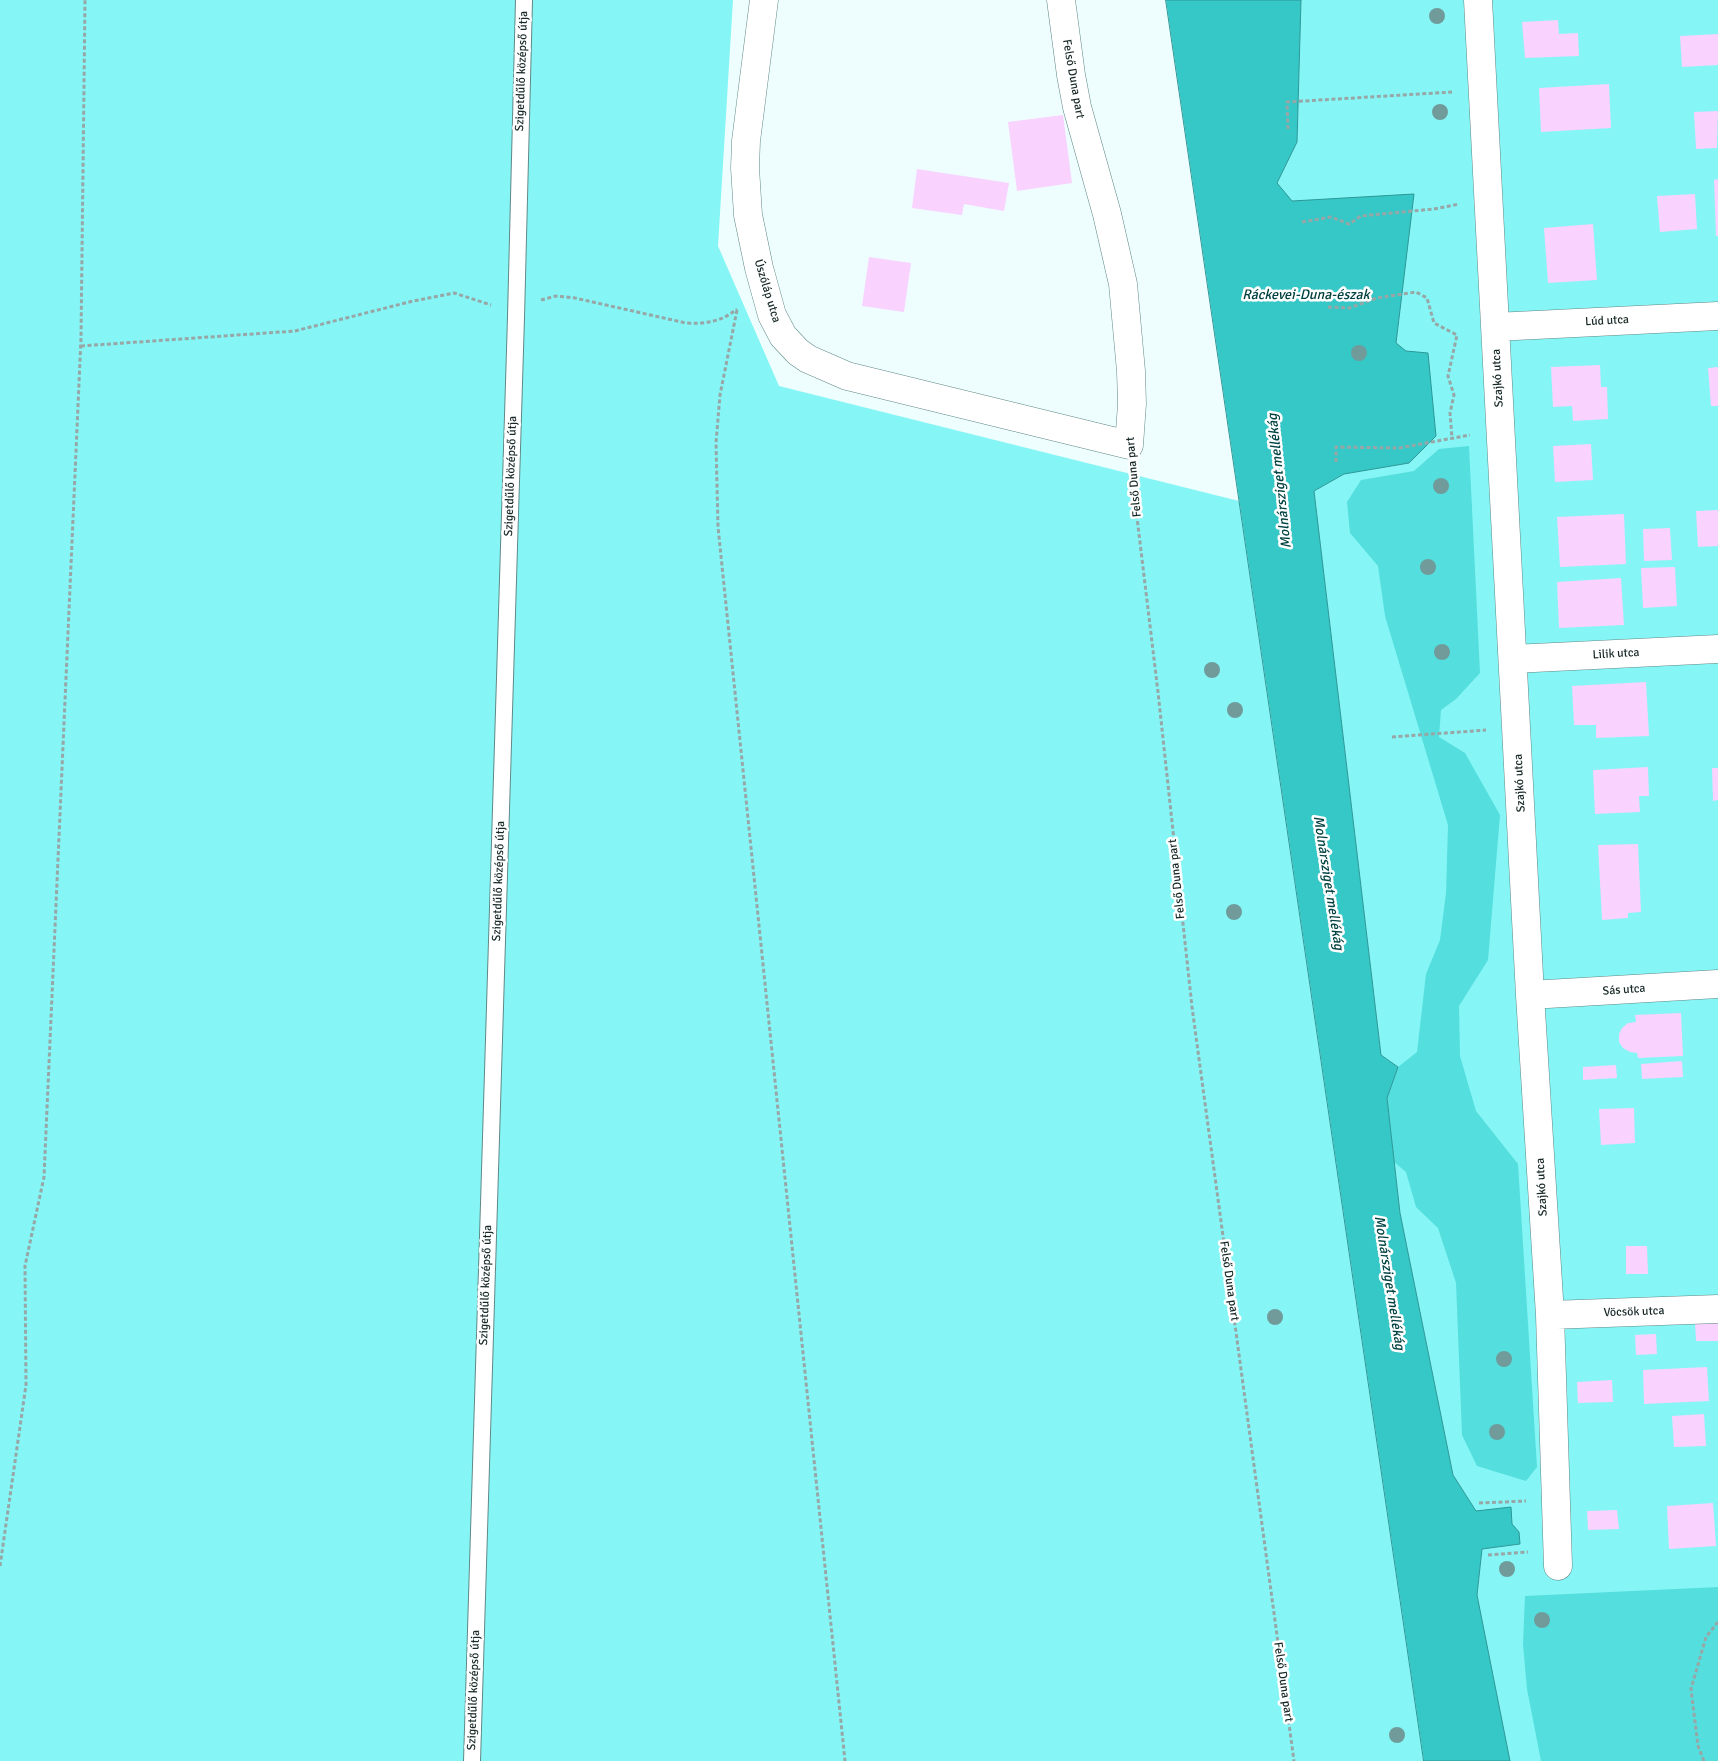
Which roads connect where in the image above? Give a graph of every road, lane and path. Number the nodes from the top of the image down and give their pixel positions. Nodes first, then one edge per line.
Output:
1 (85, 0) edge
2 (524, 0) edge
3 (764, 0) edge
4 (1061, 0) edge
5 (1478, 0) edge
6 (1483, 90) junction
7 (1288, 129) dead end
8 (1489, 198) junction
9 (1302, 222) dead end
10 (759, 268) junction
11 (1328, 307) dead end
12 (737, 309) junction
13 (1718, 316) edge
14 (516, 317) junction
15 (1495, 327) junction
16 (81, 346) junction
17 (1501, 431) junction
18 (1452, 438) junction
19 (1129, 445) junction
20 (1336, 462) dead end
21 (1718, 649) edge
22 (1513, 659) junction
23 (1449, 732) dead end
24 (1392, 737) dead end
25 (1718, 984) edge
26 (1530, 995) junction
27 (1718, 1308) edge
28 (1550, 1315) junction
29 (1523, 1501) dead end
30 (1479, 1503) dead end
31 (1530, 1552) dead end
32 (1488, 1555) dead end
33 (0, 1566) edge
34 (1558, 1566) dead end
35 (1718, 1622) edge
36 (472, 1761) edge
37 (845, 1761) edge
38 (1294, 1761) edge
39 (1704, 1761) edge

1 - 16 path
2 - 14 lane, Szigetdűlő középső útja
3 - 10 street, Úszóláp utca
4 - 19 street, Felső Duna part
5 - 6 street, Szajkó utca
6 - 7 path
6 - 8 street, Szajkó utca
8 - 9 path
8 - 15 street, Szajkó utca
10 - 12 path
10 - 19 street, Úszóláp utca
11 - 18 path
12 - 14 path
12 - 37 path
13 - 15 street, Lúd utca
14 - 16 path
14 - 36 lane, Szigetdűlő középső útja
15 - 17 street, Szajkó utca
16 - 33 path
17 - 18 path
17 - 22 street, Szajkó utca
18 - 20 path
19 - 38 path, Felső Duna part
21 - 22 street, Lilik utca
22 - 26 street, Szajkó utca
23 - 24 path
25 - 26 street, Sás utca
26 - 28 street, Szajkó utca
27 - 28 street, Vöcsök utca
28 - 34 street, Szajkó utca
29 - 30 path
31 - 32 path
35 - 39 path

